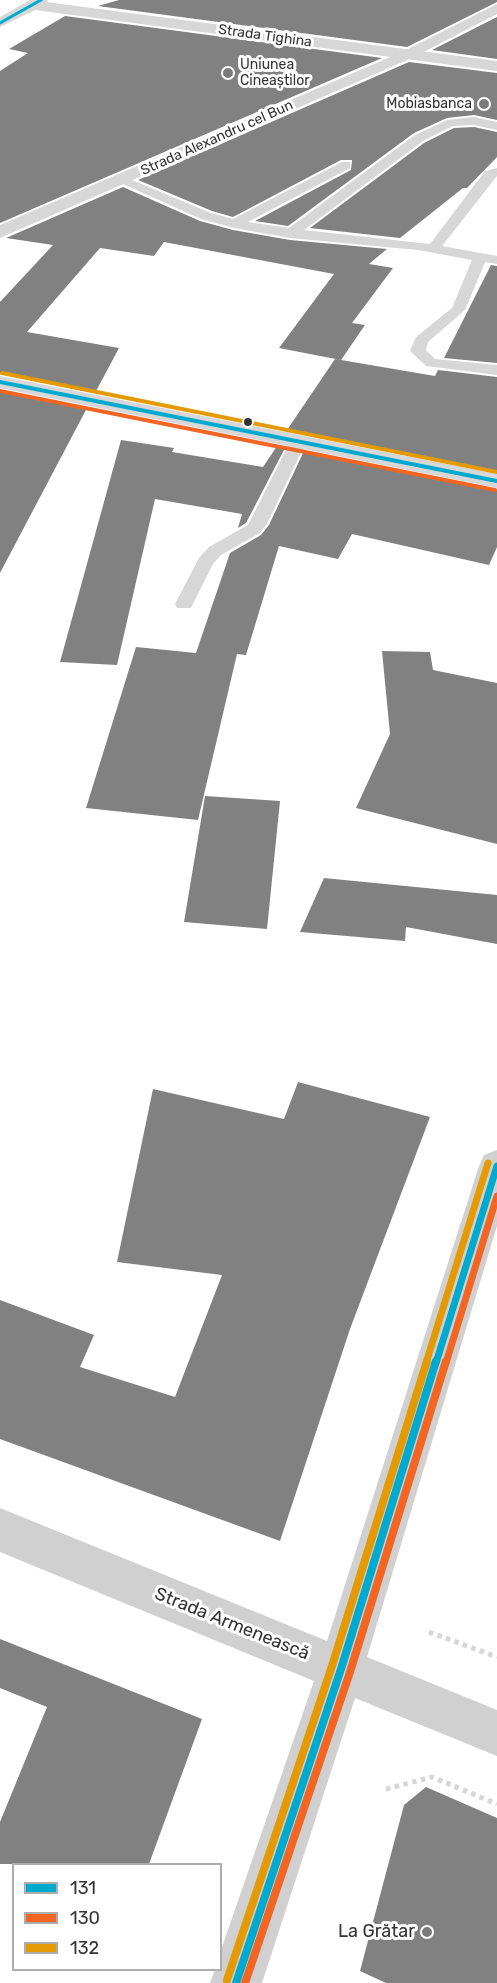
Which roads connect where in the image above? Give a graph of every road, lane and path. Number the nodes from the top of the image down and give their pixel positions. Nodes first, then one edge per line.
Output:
1 (61, 0) edge
2 (37, 2) edge
3 (497, 8) edge
4 (0, 23) edge
5 (407, 55) junction
6 (497, 66) edge
7 (497, 126) edge
8 (346, 165) dead end
9 (497, 172) edge
10 (120, 180) junction
11 (234, 224) junction
12 (0, 232) edge
13 (290, 234) junction
14 (433, 249) junction
15 (480, 257) junction
16 (497, 260) edge
17 (497, 370) edge
18 (0, 382) edge
19 (298, 442) junction
20 (497, 481) edge
21 (184, 604) dead end
22 (497, 1166) edge
23 (0, 1530) edge
24 (429, 1632) dead end
25 (497, 1657) edge
26 (341, 1669) junction
27 (497, 1733) edge
28 (386, 1789) dead end
29 (497, 1804) edge
30 (236, 1983) edge

1 - 2 street
2 - 4 street
2 - 5 street, Strada Tighina
3 - 5 street, Strada Alexandru cel Bun
5 - 6 street, Strada Tighina
5 - 10 street, Strada Alexandru cel Bun
7 - 13 lane
8 - 11 lane
9 - 14 lane
10 - 11 lane
10 - 12 street, Strada Alexandru cel Bun
11 - 13 lane
13 - 14 lane
14 - 15 lane
15 - 16 lane
15 - 17 lane
18 - 19 street
19 - 20 street
19 - 21 lane
22 - 26 main road
23 - 26 main road, Strada Armenească
24 - 25 path
26 - 27 main road, Strada Armenească
26 - 30 main road
28 - 29 path

